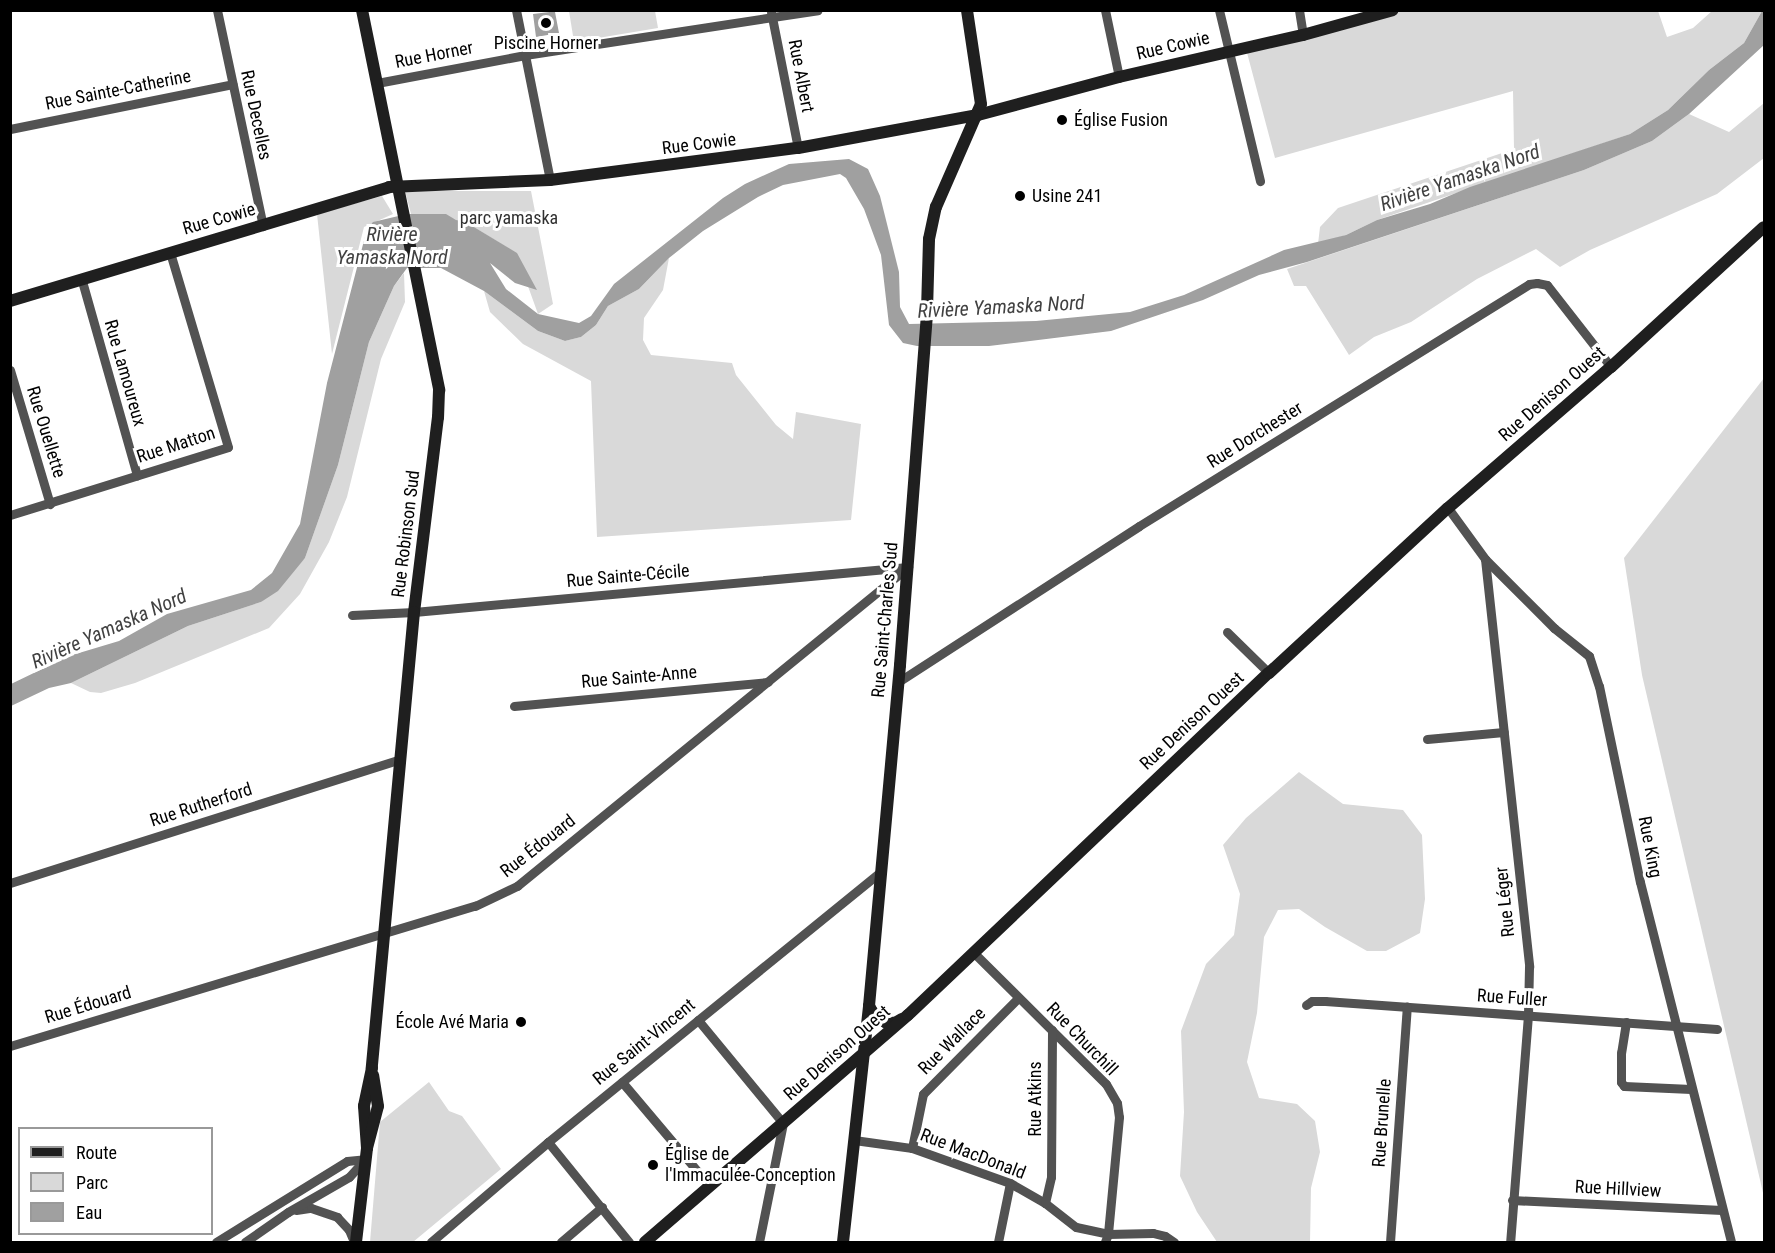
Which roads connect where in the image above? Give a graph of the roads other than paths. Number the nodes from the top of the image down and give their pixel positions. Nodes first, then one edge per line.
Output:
1 (217, 10) edge
2 (362, 10) edge
3 (516, 10) edge
4 (818, 10) edge
5 (967, 10) edge
6 (1105, 10) edge
7 (1219, 10) edge
8 (1299, 10) edge
9 (1393, 10) edge
10 (771, 14) edge
11 (1303, 35) junction
12 (1229, 52) junction
13 (525, 55) junction
14 (1119, 77) junction
15 (377, 82) junction
16 (233, 84) junction
17 (978, 115) junction
18 (10, 129) edge
19 (798, 148) junction
20 (550, 180) junction
21 (1260, 181) dead end
22 (399, 190) junction
23 (263, 226) junction
24 (1764, 227) edge
25 (170, 252) junction
26 (82, 281) junction
27 (10, 301) edge
28 (1611, 367) junction
29 (10, 370) edge
30 (137, 475) junction
31 (50, 504) junction
32 (1448, 508) junction
33 (10, 515) edge
34 (1485, 559) junction
35 (908, 567) junction
36 (414, 612) junction
37 (352, 615) dead end
38 (1227, 632) dead end
39 (1269, 673) junction
40 (768, 681) junction
41 (898, 682) junction
42 (514, 706) dead end
43 (1504, 732) junction
44 (1427, 740) dead end
45 (401, 759) junction
46 (881, 871) junction
47 (10, 883) edge
48 (385, 932) junction
49 (973, 952) junction
50 (1018, 998) junction
51 (1305, 1005) dead end
52 (869, 1006) junction
53 (1407, 1007) junction
54 (1528, 1015) junction
55 (908, 1016) junction
56 (698, 1020) junction
57 (1626, 1022) junction
58 (1676, 1026) junction
59 (1717, 1029) dead end
60 (1052, 1030) junction
61 (10, 1046) edge
62 (863, 1054) junction
63 (622, 1082) junction
64 (1691, 1089) junction
65 (783, 1123) junction
66 (854, 1140) junction
67 (548, 1142) junction
68 (912, 1148) junction
69 (366, 1154) junction
70 (1010, 1183) junction
71 (710, 1186) junction
72 (1512, 1200) junction
73 (1045, 1203) junction
74 (602, 1207) junction
75 (1722, 1210) junction
76 (288, 1212) junction
77 (1107, 1238) edge
78 (216, 1242) edge
79 (245, 1242) edge
80 (355, 1242) edge
81 (431, 1242) edge
82 (561, 1242) edge
83 (629, 1242) edge
84 (645, 1242) edge
85 (759, 1242) edge
86 (843, 1242) edge
87 (998, 1242) edge
88 (1174, 1242) edge
89 (1390, 1242) edge
90 (1510, 1242) edge
91 (1731, 1242) edge

1 - 16 street, Rue Decelles
2 - 15 street, Rue Robinson Sud
3 - 13 street
4 - 10 street, Rue Horner
5 - 17 street, Rue Saint-Charles Sud
6 - 14 street
7 - 12 street
8 - 11 street
9 - 11 street, Rue Cowie
10 - 13 street, Rue Horner
10 - 19 street, Rue Albert
11 - 12 street, Rue Cowie
12 - 14 street, Rue Cowie
12 - 21 street
13 - 15 street, Rue Horner
13 - 20 street
14 - 17 street, Rue Cowie
15 - 22 street, Rue Robinson Sud
16 - 18 street, Rue Sainte-Catherine
16 - 23 street, Rue Decelles
17 - 19 street, Rue Cowie
17 - 35 street, Rue Saint-Charles Sud
19 - 20 street, Rue Cowie
20 - 22 street, Rue Cowie
22 - 23 street, Rue Cowie
22 - 36 street, Rue Robinson Sud
23 - 25 street, Rue Cowie
24 - 28 street, Rue Denison Ouest
25 - 26 street, Rue Cowie
25 - 30 street, Rue Matton
26 - 27 street, Rue Cowie
26 - 30 street, Rue Lamoureux
28 - 32 street, Rue Denison Ouest
28 - 41 street, Rue Dorchester
29 - 31 street, Rue Ouellette
30 - 31 street, Rue Matton
31 - 33 street, Rue Matton
32 - 34 street, Rue King
32 - 39 street, Rue Denison Ouest
34 - 43 street, Rue Léger
34 - 58 street, Rue King
35 - 36 street, Rue Sainte-Cécile
35 - 40 street, Rue Édouard
35 - 41 street, Rue Saint-Charles Sud
36 - 37 street, Rue Sainte-Cécile
36 - 45 street, Rue Robinson Sud
38 - 39 street
39 - 49 street, Rue Denison Ouest
40 - 42 street, Rue Sainte-Anne
40 - 48 street, Rue Édouard
41 - 46 street, Rue Saint-Charles Sud
43 - 44 street
43 - 54 street, Rue Léger
45 - 47 street, Rue Rutherford
45 - 48 street, Rue Robinson Sud
46 - 52 street, Rue Saint-Charles Sud
46 - 56 street, Rue Saint-Vincent
48 - 61 street, Rue Édouard
48 - 69 street, Rue Robinson Sud
49 - 50 street, Rue Churchill
49 - 55 street, Rue Denison Ouest
50 - 60 street, Rue Churchill
50 - 68 street, Rue Wallace
51 - 53 street, Rue Fuller
52 - 55 street
52 - 62 street, Rue Saint-Charles Sud
53 - 54 street, Rue Fuller
53 - 89 street, Rue Brunelle
54 - 57 street, Rue Fuller
54 - 72 street, Rue Léger
55 - 62 street, Rue Denison Ouest
56 - 63 street, Rue Saint-Vincent
56 - 65 street
57 - 58 street, Rue Fuller
57 - 64 street
58 - 59 street, Rue Fuller
58 - 64 street, Rue King
60 - 73 street, Rue Atkins
60 - 77 street, Rue Churchill
62 - 65 street, Rue Denison Ouest
62 - 66 street, Rue Saint-Charles Sud
63 - 67 street, Rue Saint-Vincent
63 - 71 street
64 - 75 street, Rue King
65 - 71 street, Rue Denison Ouest
65 - 85 street
66 - 68 street, Rue MacDonald
66 - 86 street, Rue Saint-Charles Sud
67 - 74 street
67 - 81 street, Rue Saint-Vincent
68 - 70 street, Rue MacDonald
69 - 76 street
69 - 78 street
69 - 80 street, Rue Robinson Sud
70 - 73 street, Rue MacDonald
70 - 87 street
71 - 84 street, Rue Denison Ouest
72 - 75 street, Rue Hillview
72 - 90 street, Rue Léger
73 - 77 street, Rue MacDonald
74 - 82 street
74 - 83 street
75 - 91 street, Rue King
76 - 79 street
76 - 80 street
77 - 88 street, Rue MacDonald

